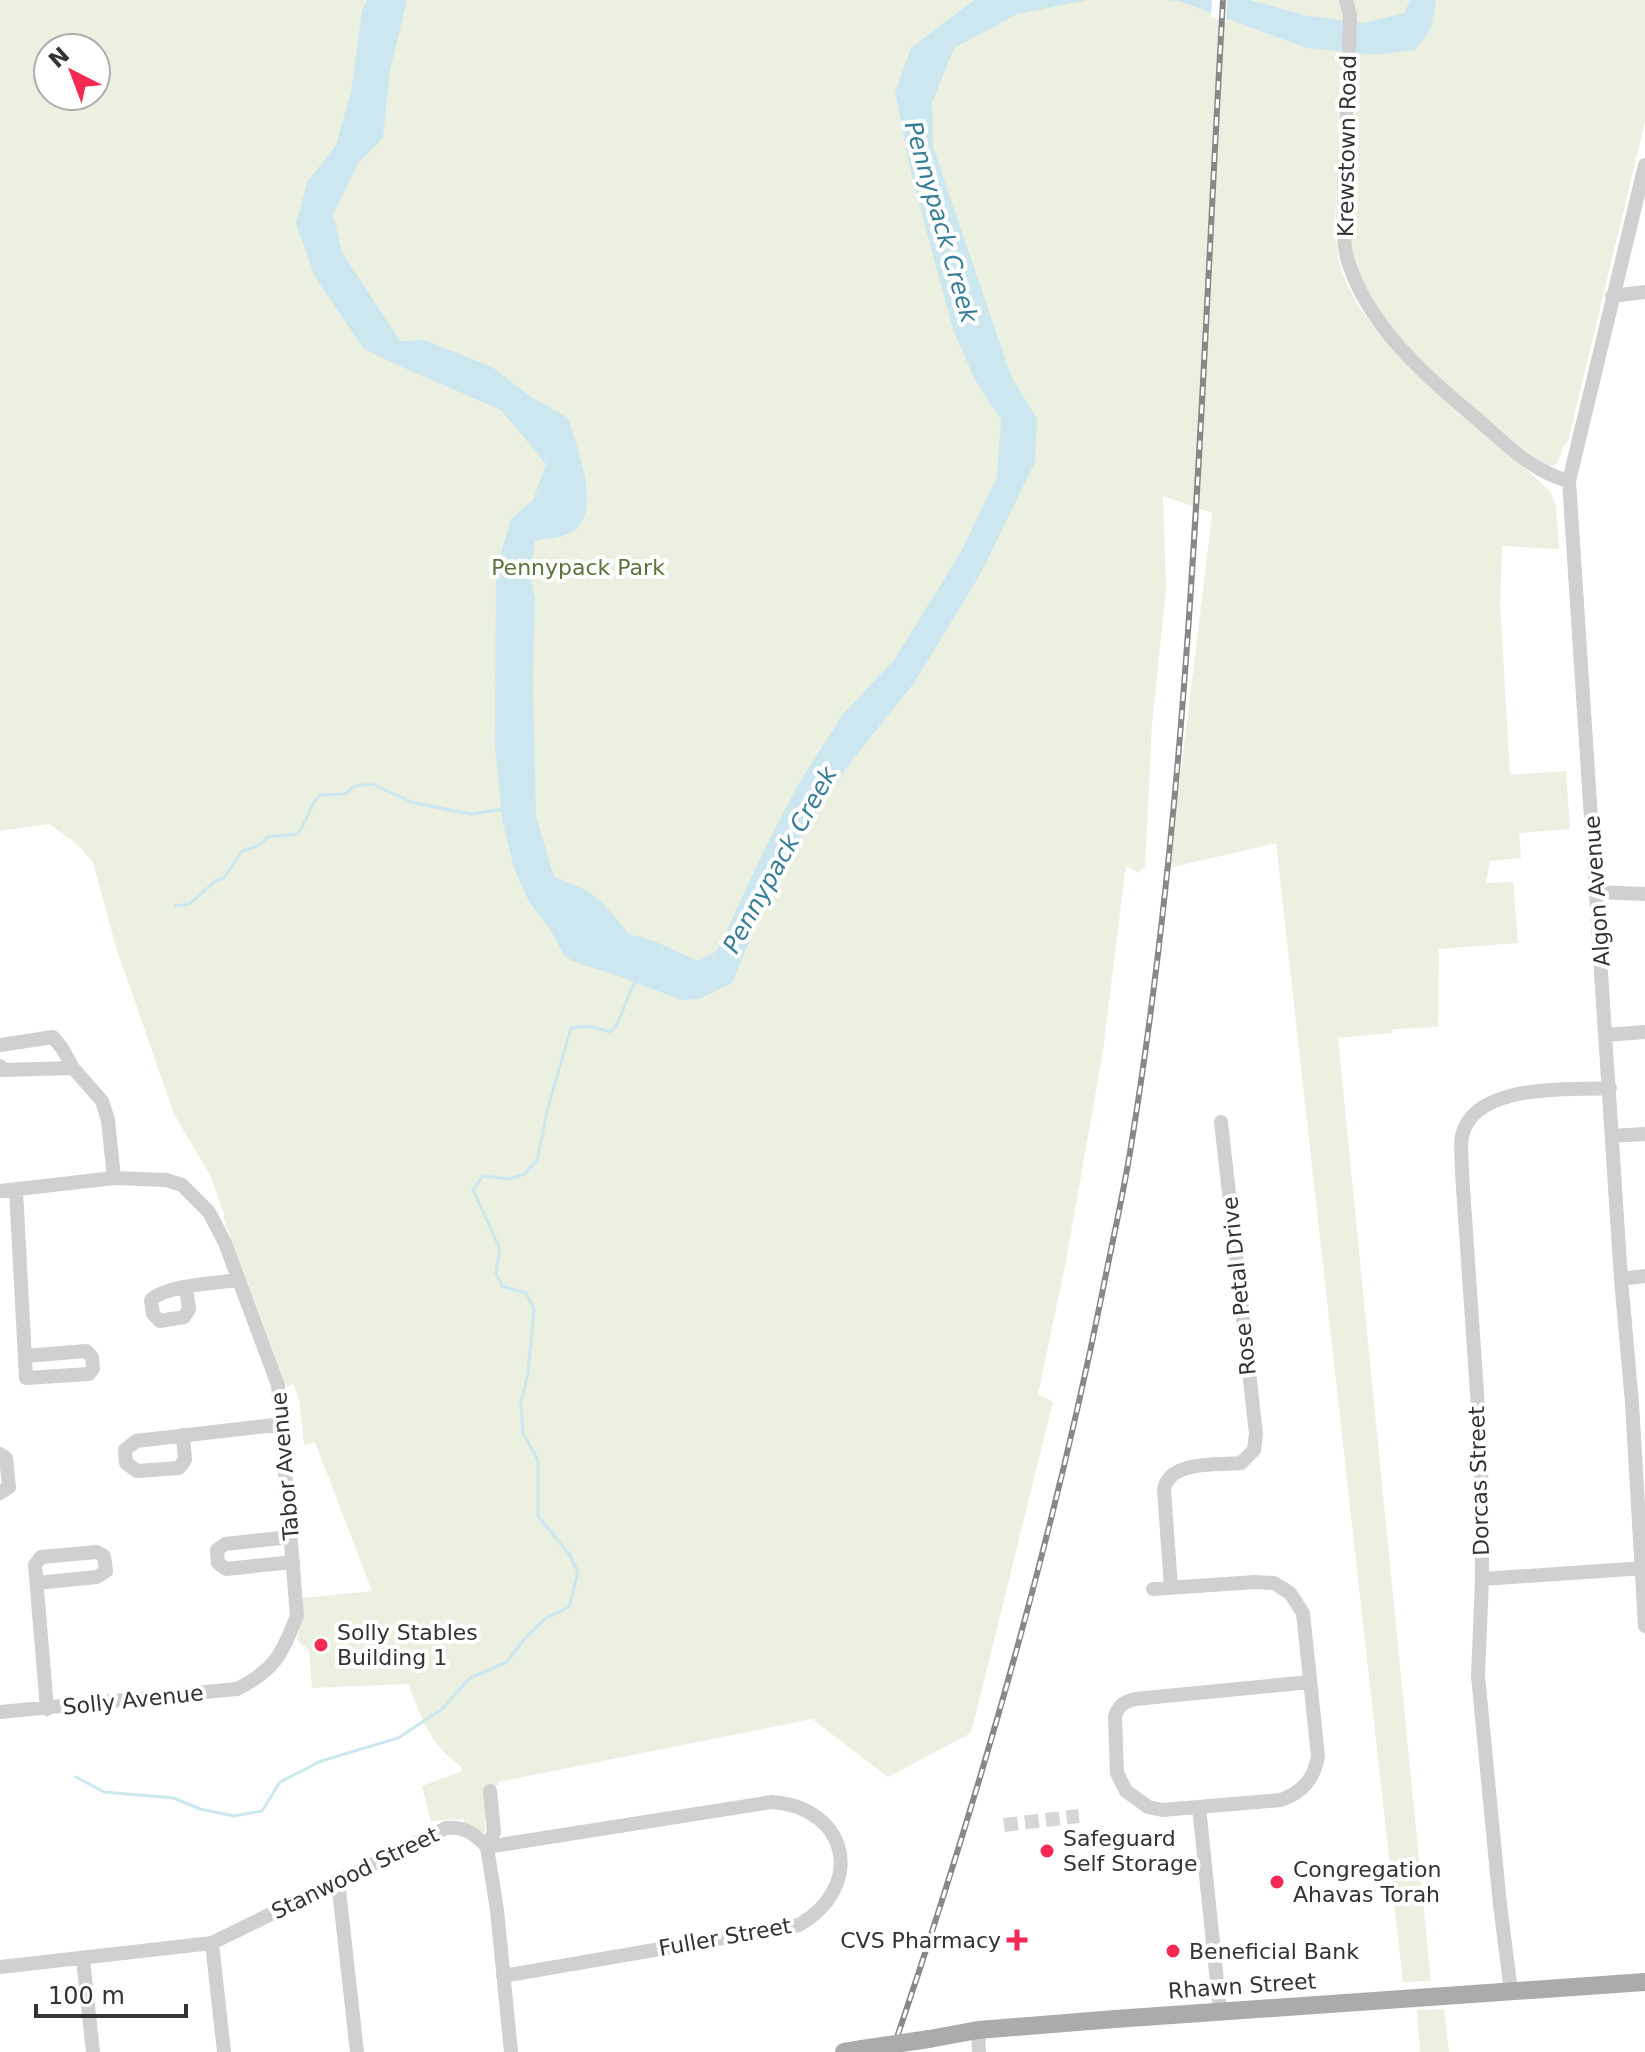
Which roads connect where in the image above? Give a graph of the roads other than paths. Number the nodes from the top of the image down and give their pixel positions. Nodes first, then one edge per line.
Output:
1 (1346, 0) edge
2 (1645, 165) edge
3 (1645, 292) edge
4 (1612, 296) junction
5 (1569, 481) junction
6 (1597, 892) junction
7 (1645, 894) edge
8 (1645, 1032) edge
9 (1606, 1035) junction
10 (0, 1045) edge
11 (0, 1066) edge
12 (73, 1068) junction
13 (1610, 1088) junction
14 (1221, 1122) dead end
15 (1645, 1134) edge
16 (1612, 1136) junction
17 (114, 1178) junction
18 (16, 1190) junction
19 (0, 1191) edge
20 (1645, 1276) edge
21 (1621, 1279) junction
22 (239, 1280) junction
23 (186, 1288) dead end
24 (25, 1356) dead end
25 (1639, 1403) edge
26 (283, 1424) junction
27 (183, 1435) dead end
28 (0, 1454) edge
29 (0, 1493) edge
30 (290, 1537) junction
31 (293, 1562) junction
32 (1643, 1569) edge
33 (1482, 1579) junction
34 (37, 1583) junction
35 (1171, 1588) junction
36 (1153, 1589) dead end
37 (1645, 1626) edge
38 (262, 1676) joint
39 (1310, 1682) junction
40 (47, 1709) junction
41 (0, 1712) edge
42 (490, 1791) dead end
43 (1199, 1807) junction
44 (487, 1847) junction
45 (338, 1881) junction
46 (212, 1943) junction
47 (83, 1959) junction
48 (0, 1967) edge
49 (503, 1976) junction
50 (1645, 1982) edge
51 (1511, 1991) junction
52 (1220, 2011) junction
53 (978, 2030) junction
54 (853, 2050) edge
55 (93, 2052) edge
56 (224, 2052) edge
57 (357, 2052) edge
58 (511, 2052) edge
59 (979, 2052) edge

1 - 5 street, Krewstown Road
2 - 4 street, Algon Avenue
3 - 4 street
4 - 5 street, Algon Avenue
5 - 6 street, Algon Avenue
6 - 7 street
6 - 9 street, Algon Avenue
8 - 9 street
9 - 13 street, Algon Avenue
10 - 12 street
11 - 12 street
12 - 17 street
13 - 16 street, Algon Avenue
13 - 33 street, Dorcas Street
14 - 35 street, Rose Petal Drive
15 - 16 street
16 - 21 street, Algon Avenue
17 - 18 street, Tabor Avenue
17 - 22 street, Tabor Avenue
18 - 19 street, Tabor Avenue
18 - 24 street
20 - 21 street
21 - 25 street, Algon Avenue
22 - 23 street
22 - 26 street, Tabor Avenue
25 - 32 street, Algon Avenue
26 - 27 street
26 - 30 street, Tabor Avenue
28 - 29 street
30 - 31 street, Tabor Avenue
30 - 31 street
31 - 38 street, Tabor Avenue
32 - 33 street
32 - 37 street, Algon Avenue
33 - 51 street, Dorcas Street
34 - 34 street
34 - 40 street
35 - 36 street
35 - 39 street
38 - 40 street, Solly Avenue
39 - 43 street
39 - 43 street
40 - 41 street, Solly Avenue
42 - 44 street
43 - 52 street
44 - 45 street, Stanwood Street
44 - 49 street
44 - 49 street, Fuller Street
45 - 46 street, Stanwood Street
45 - 57 street
46 - 47 street, Stanwood Street
46 - 56 street
47 - 48 street, Stanwood Street
47 - 55 street
49 - 58 street
50 - 51 main road, Rhawn Street
51 - 52 main road, Rhawn Street
52 - 53 main road, Rhawn Street
53 - 54 main road, Rhawn Street, bridge
53 - 59 street

